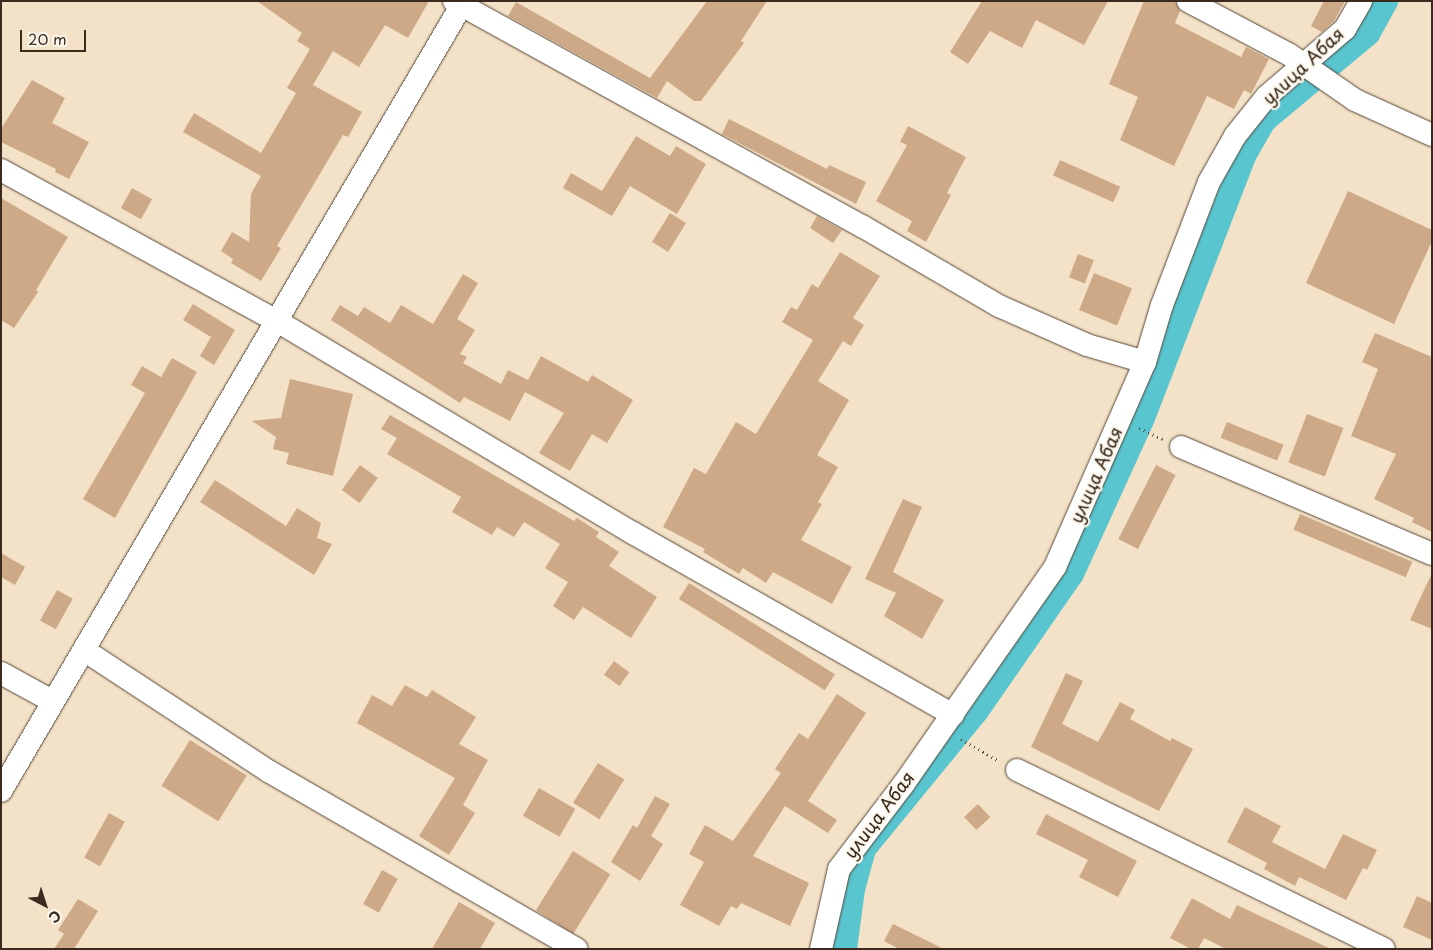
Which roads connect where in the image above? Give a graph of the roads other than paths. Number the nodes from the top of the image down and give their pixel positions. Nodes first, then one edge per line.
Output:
1 (1188, 1) edge
2 (1361, 1) edge
3 (459, 3) edge
4 (1306, 66) junction
5 (1432, 135) edge
6 (1, 170) edge
7 (277, 320) junction
8 (1145, 362) junction
9 (1181, 447) dead end
10 (1432, 554) edge
11 (84, 650) junction
12 (1, 673) edge
13 (52, 701) junction
14 (953, 715) junction
15 (1017, 770) dead end
16 (1, 791) edge
17 (577, 949) edge
18 (821, 949) edge
19 (1384, 949) edge

1 - 4 street
2 - 4 street, улица Абая
3 - 7 street
3 - 8 street
4 - 5 street
4 - 8 street, улица Абая
6 - 7 street
7 - 11 street
7 - 14 street
8 - 14 street, улица Абая
9 - 10 street
11 - 13 street
11 - 17 street
12 - 13 street
13 - 16 street
14 - 18 street, улица Абая
15 - 19 street

